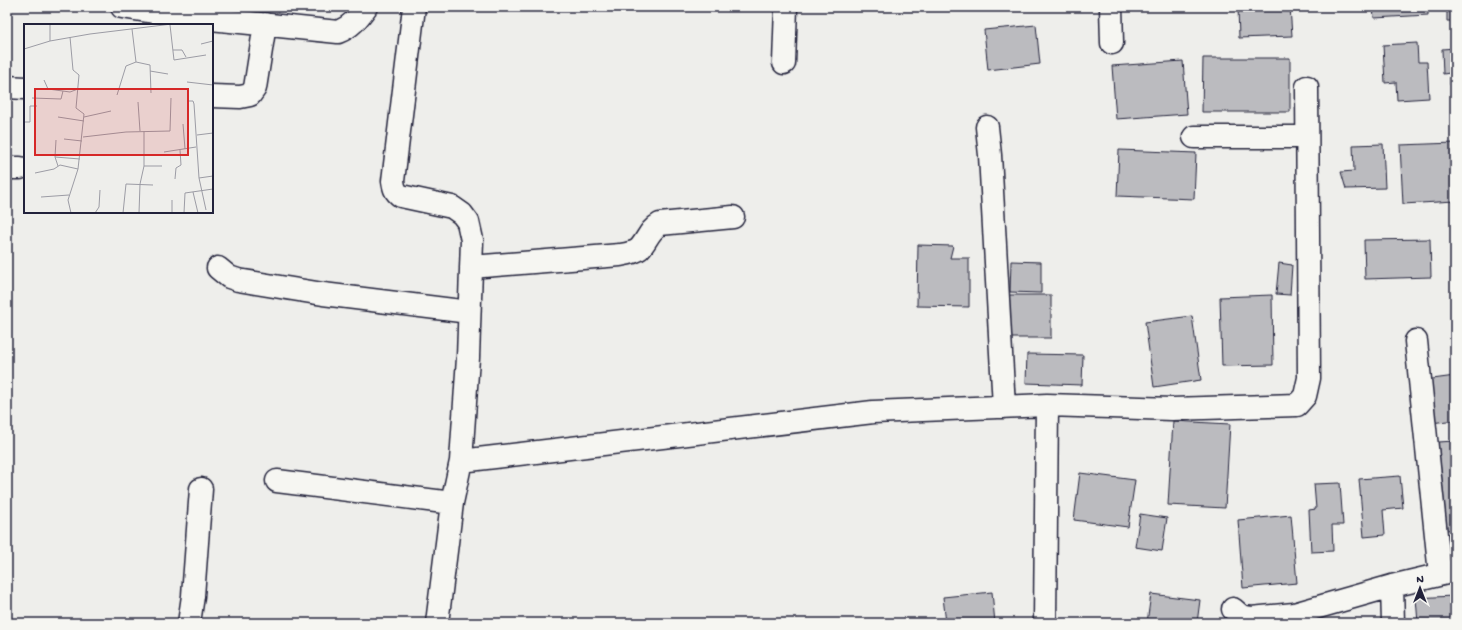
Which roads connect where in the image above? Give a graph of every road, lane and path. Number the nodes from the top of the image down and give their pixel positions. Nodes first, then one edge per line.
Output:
1 (122, 7) edge
2 (366, 7) edge
3 (414, 7) edge
4 (786, 7) edge
5 (1110, 7) edge
6 (265, 24) junction
7 (1112, 44) dead end
8 (784, 63) dead end
9 (7, 87) edge
10 (1307, 87) dead end
11 (24, 88) edge
12 (213, 96) edge
13 (987, 127) dead end
14 (1194, 137) dead end
15 (1307, 137) junction
16 (734, 217) dead end
17 (471, 267) junction
18 (218, 268) dead end
19 (469, 312) junction
20 (1416, 341) dead end
21 (1047, 405) junction
22 (1004, 407) junction
23 (461, 461) junction
24 (277, 481) dead end
25 (201, 489) dead end
26 (452, 503) junction
27 (1447, 573) edge
28 (1392, 586) junction
29 (1234, 609) dead end
30 (189, 623) edge
31 (437, 623) edge
32 (1045, 623) edge
33 (1393, 623) edge

1 - 6 street
2 - 6 street
3 - 17 street
4 - 8 street
5 - 7 street
6 - 12 street
9 - 11 street
10 - 15 street
13 - 22 street
14 - 15 street
15 - 21 street
16 - 17 street
17 - 19 street
18 - 19 street
19 - 23 street
20 - 27 street
21 - 22 street
21 - 32 street
22 - 23 street
23 - 26 street
24 - 26 street
25 - 30 street
26 - 31 street
27 - 28 street
28 - 29 street
28 - 33 street

